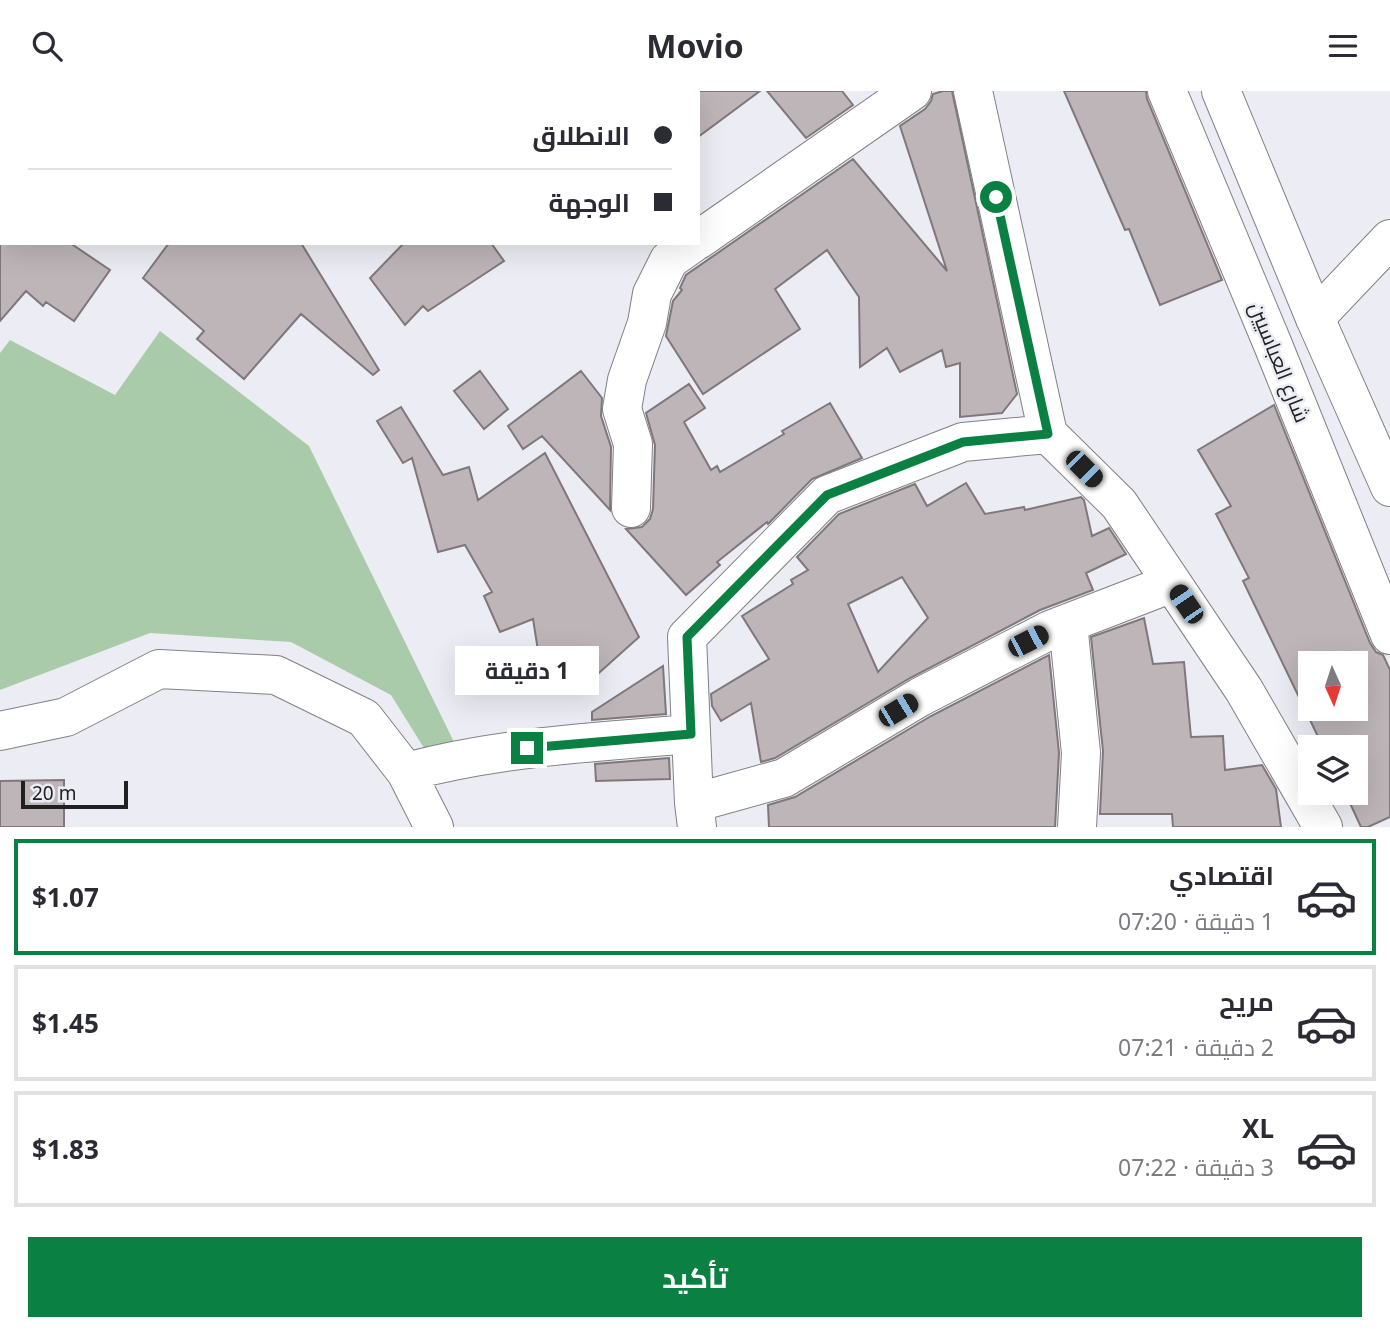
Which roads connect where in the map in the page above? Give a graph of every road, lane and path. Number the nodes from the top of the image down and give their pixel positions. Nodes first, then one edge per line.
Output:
1 (912, 91) edge
2 (973, 91) edge
3 (1167, 91) edge
4 (1221, 91) edge
5 (700, 239) edge
6 (1390, 239) edge
7 (690, 245) edge
8 (1315, 318) junction
9 (1048, 434) junction
10 (1390, 487) edge
11 (632, 508) dead end
12 (1172, 583) junction
13 (1068, 623) junction
14 (1390, 635) edge
15 (0, 731) edge
16 (691, 734) junction
17 (405, 772) junction
18 (696, 815) edge
19 (434, 827) edge
20 (1077, 827) edge
21 (1323, 827) edge

1 - 5 street
2 - 9 street
3 - 14 street, شارع العباسيين
4 - 8 street
6 - 8 street
7 - 11 street
8 - 10 street
9 - 12 street
9 - 16 street
12 - 13 street
12 - 21 street
13 - 18 street
13 - 20 street
15 - 17 street
16 - 17 street
16 - 18 street
17 - 19 street

